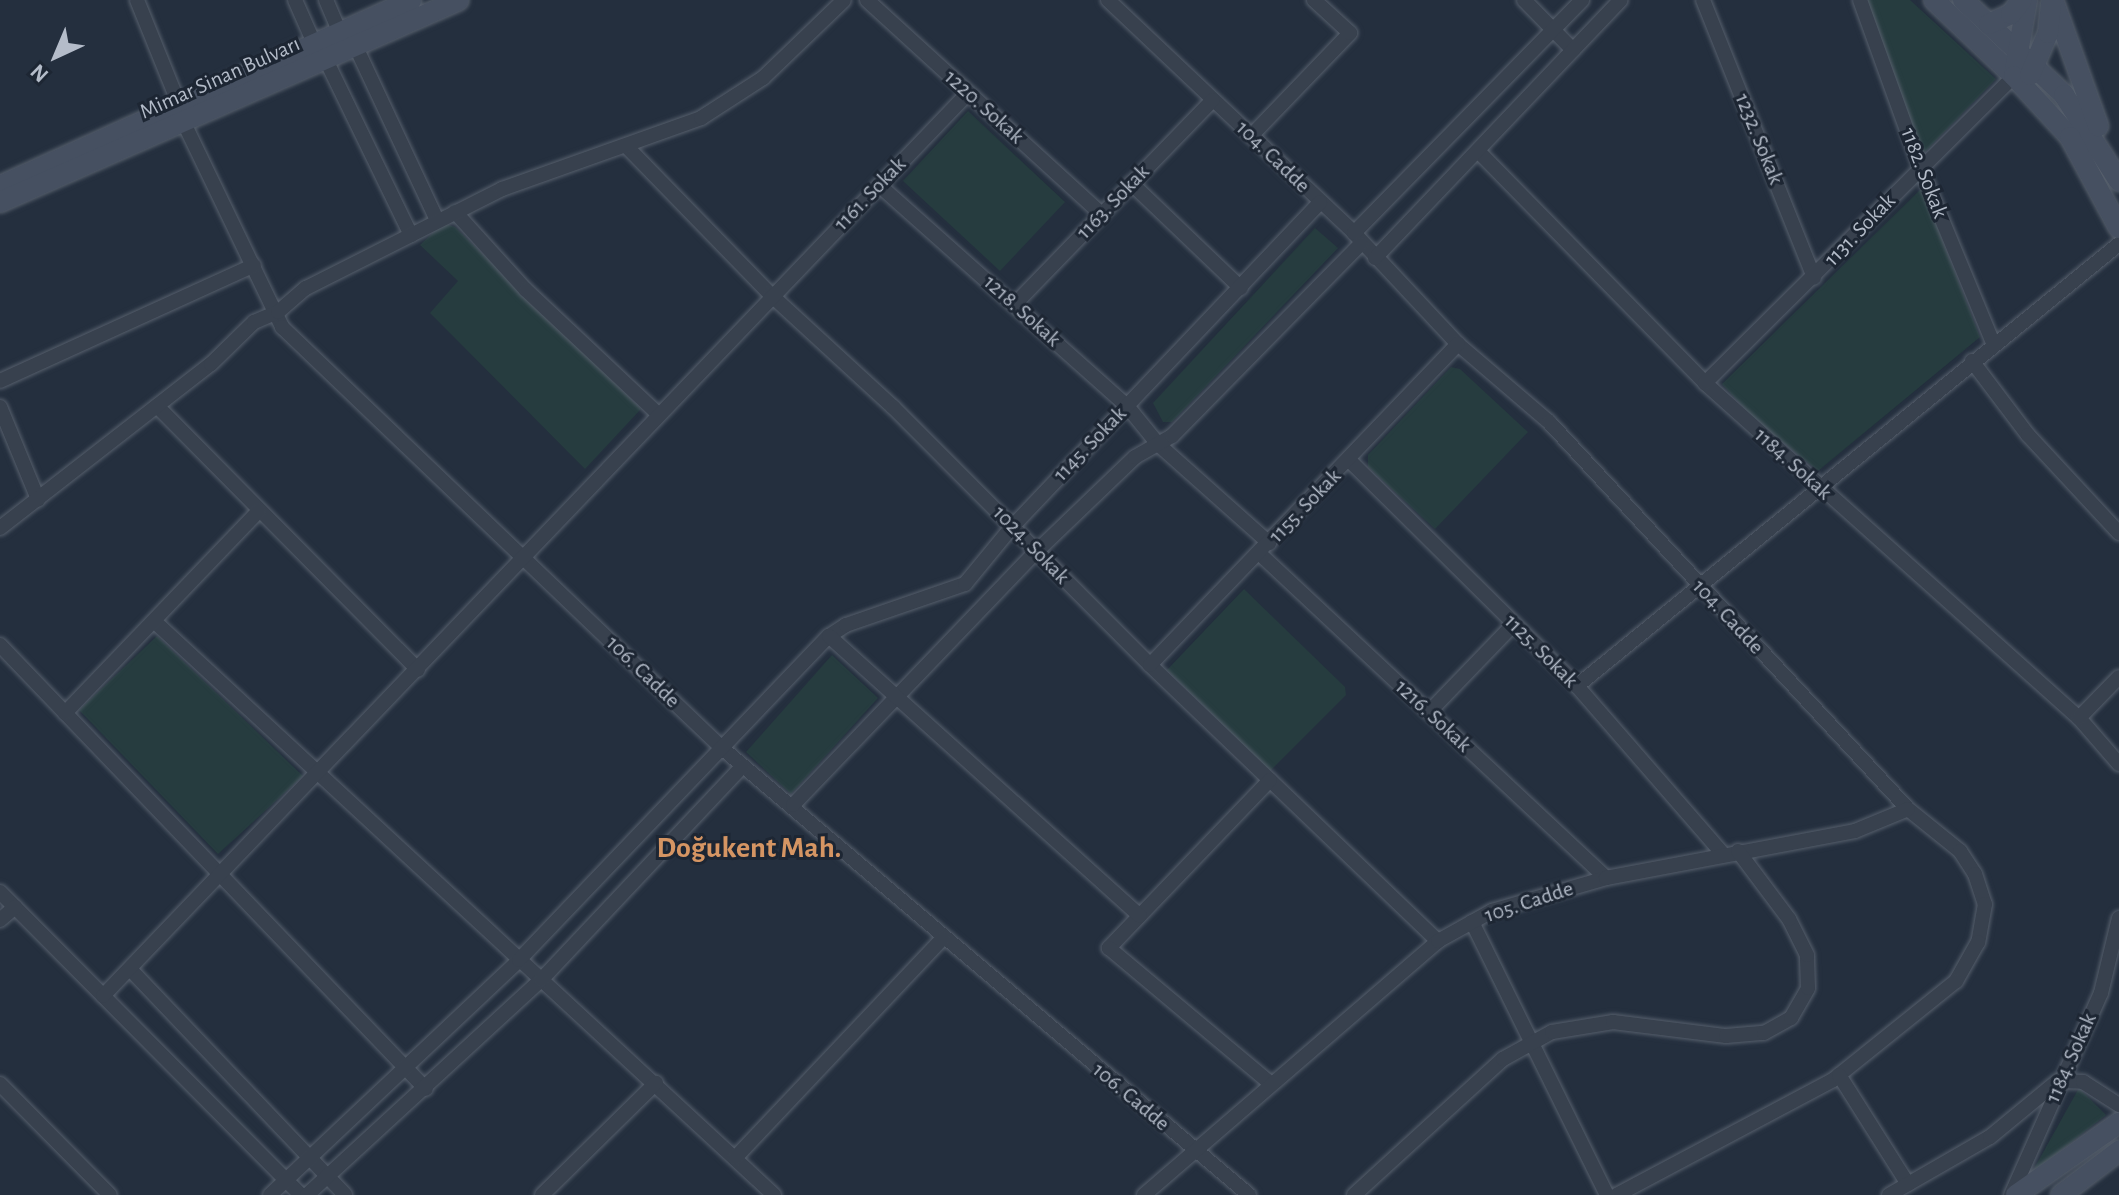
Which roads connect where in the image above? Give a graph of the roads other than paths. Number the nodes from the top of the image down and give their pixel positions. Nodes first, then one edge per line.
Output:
1 (137, 0) edge
2 (295, 0) edge
3 (326, 0) edge
4 (411, 0) edge
5 (459, 0) edge
6 (844, 0) edge
7 (867, 0) edge
8 (1108, 0) edge
9 (1314, 0) edge
10 (1524, 0) edge
11 (1582, 0) edge
12 (1621, 0) edge
13 (1703, 0) edge
14 (1860, 0) edge
15 (1934, 0) edge
16 (1963, 0) edge
17 (2024, 0) edge
18 (2052, 0) edge
19 (1989, 24) junction
20 (1556, 28) junction
21 (339, 31) junction
22 (355, 45) junction
23 (319, 50) junction
24 (1573, 50) junction
25 (2028, 58) junction
26 (2020, 81) junction
27 (968, 93) junction
28 (1213, 100) junction
29 (181, 112) junction
30 (1251, 136) junction
31 (627, 147) junction
32 (1478, 151) junction
33 (1921, 169) junction
34 (2119, 180) edge
35 (1131, 183) junction
36 (879, 185) junction
37 (0, 186) edge
38 (0, 202) edge
39 (1320, 202) junction
40 (455, 212) junction
41 (1101, 214) junction
42 (437, 220) junction
43 (2119, 228) edge
44 (411, 235) junction
45 (1358, 239) junction
46 (2119, 244) edge
47 (1375, 258) junction
48 (254, 265) junction
49 (1814, 278) junction
50 (1241, 288) junction
51 (770, 294) junction
52 (1015, 304) junction
53 (278, 312) junction
54 (1993, 343) junction
55 (1458, 344) junction
56 (1972, 361) junction
57 (0, 381) edge
58 (1705, 383) junction
59 (157, 406) junction
60 (1127, 406) junction
61 (0, 407) edge
62 (657, 413) junction
63 (1158, 444) junction
64 (1349, 460) junction
65 (1820, 489) junction
66 (38, 499) junction
67 (259, 511) junction
68 (0, 528) edge
69 (1011, 528) junction
70 (2119, 533) edge
71 (1264, 548) junction
72 (1036, 552) junction
73 (526, 558) junction
74 (1699, 585) junction
75 (154, 621) junction
76 (1514, 624) junction
77 (829, 636) junction
78 (0, 645) edge
79 (1150, 665) junction
80 (418, 670) junction
81 (2119, 677) edge
82 (1577, 686) junction
83 (897, 696) junction
84 (1429, 712) junction
85 (65, 713) junction
86 (2079, 718) junction
87 (722, 748) junction
88 (2119, 764) edge
89 (743, 766) junction
90 (319, 771) junction
91 (1270, 780) junction
92 (793, 805) junction
93 (1908, 809) junction
94 (1730, 852) junction
95 (220, 871) junction
96 (1606, 878) junction
97 (0, 892) edge
98 (15, 907) junction
99 (1140, 916) junction
100 (2119, 918) edge
101 (0, 920) edge
102 (1472, 922) junction
103 (943, 938) junction
104 (1438, 941) junction
105 (519, 960) junction
106 (130, 969) junction
107 (541, 980) junction
108 (103, 996) junction
109 (1534, 1042) junction
110 (404, 1069) junction
111 (1839, 1075) junction
112 (2058, 1081) junction
113 (656, 1083) junction
114 (1270, 1083) junction
115 (0, 1084) edge
116 (426, 1089) junction
117 (2119, 1105) edge
118 (2119, 1123) edge
119 (1193, 1149) junction
120 (2119, 1151) edge
121 (312, 1156) junction
122 (735, 1158) junction
123 (327, 1174) junction
124 (287, 1180) junction
125 (1908, 1184) junction
126 (110, 1195) edge
127 (270, 1195) edge
128 (304, 1195) edge
129 (345, 1195) edge
130 (542, 1195) edge
131 (774, 1195) edge
132 (1144, 1195) edge
133 (1249, 1195) edge
134 (1354, 1195) edge
135 (1607, 1195) edge
136 (1617, 1195) edge
137 (1889, 1195) edge
138 (2014, 1195) edge
139 (2061, 1195) edge

1 - 29 street, 106. Cadde
2 - 23 street
3 - 21 street
4 - 21 main road, Mimar Sinan Bulvarı
5 - 22 main road, Mimar Sinan Bulvarı
6 - 31 street
7 - 27 street, 1220. Sokak
8 - 28 street, 104. Cadde
9 - 30 street
10 - 20 street
11 - 20 street
12 - 24 street
13 - 49 street, 1232. Sokak
14 - 33 street, 1182. Sokak
15 - 26 main road
16 - 19 main road
17 - 19 main road
17 - 25 main road
18 - 25 main road
18 - 34 main road
19 - 25 main road
20 - 24 street
20 - 45 street
21 - 23 main road, Mimar Sinan Bulvarı
22 - 23 main road, Mimar Sinan Bulvarı
22 - 42 street
23 - 29 main road, Mimar Sinan Bulvarı
23 - 44 street
24 - 32 street
25 - 26 main road
25 - 34 main road
26 - 33 street, 1131. Sokak
26 - 43 main road
27 - 36 street, 1161. Sokak
27 - 41 street, 1220. Sokak
28 - 30 street, 104. Cadde
28 - 35 street, 1163. Sokak
29 - 37 main road, Mimar Sinan Bulvarı
29 - 38 main road, Mimar Sinan Bulvarı
29 - 48 street, 106. Cadde
30 - 39 street, 104. Cadde
31 - 40 street
31 - 51 street, 1024. Sokak
32 - 47 street
32 - 58 street, 1184. Sokak
33 - 49 street, 1131. Sokak
33 - 54 street, 1182. Sokak
35 - 41 street, 1163. Sokak
35 - 50 street
36 - 51 street, 1161. Sokak
36 - 52 street, 1218. Sokak
39 - 45 street, 104. Cadde
39 - 50 street, 1145. Sokak
40 - 42 street
40 - 62 street
41 - 52 street, 1163. Sokak
42 - 44 street
44 - 53 street
45 - 47 street, 104. Cadde
45 - 63 street
46 - 54 street
47 - 55 street, 104. Cadde
48 - 53 street, 106. Cadde
48 - 57 street
49 - 58 street, 1131. Sokak
50 - 60 street, 1145. Sokak
51 - 62 street, 1161. Sokak
51 - 69 street, 1024. Sokak
52 - 60 street, 1218. Sokak
53 - 59 street
53 - 73 street, 106. Cadde
54 - 56 street
55 - 64 street, 1155. Sokak
55 - 74 street, 104. Cadde
56 - 65 street
56 - 70 street
58 - 65 street, 1184. Sokak
59 - 66 street
59 - 67 street
60 - 63 street, 1218. Sokak
60 - 69 street, 1145. Sokak
61 - 66 street
62 - 73 street, 1161. Sokak
63 - 71 street, 1216. Sokak
63 - 72 street
64 - 71 street, 1155. Sokak
64 - 76 street, 1125. Sokak
65 - 74 street
65 - 86 street, 1184. Sokak
66 - 68 street
67 - 75 street
67 - 80 street
69 - 72 street, 1024. Sokak
69 - 77 street, 1145. Sokak
71 - 79 street, 1155. Sokak
71 - 84 street, 1216. Sokak
72 - 79 street, 1024. Sokak
72 - 83 street
73 - 80 street, 1161. Sokak
73 - 87 street, 106. Cadde
74 - 82 street
74 - 93 street, 104. Cadde
75 - 85 street
75 - 90 street
76 - 82 street, 1125. Sokak
76 - 84 street
77 - 83 street
77 - 87 street
78 - 85 street
79 - 91 street, 1024. Sokak
80 - 90 street, 1161. Sokak
81 - 86 street
82 - 94 street, 1125. Sokak
83 - 92 street
83 - 99 street
84 - 96 street, 1216. Sokak
85 - 95 street
86 - 88 street, 1184. Sokak
87 - 89 street, 106. Cadde
87 - 105 street
89 - 92 street, 106. Cadde
89 - 107 street
90 - 95 street, 1161. Sokak
90 - 105 street
91 - 99 street
91 - 104 street, 1024. Sokak
92 - 103 street, 106. Cadde
93 - 94 street, 105. Cadde
93 - 111 street, 104. Cadde
94 - 96 street, 105. Cadde
94 - 109 street, 1125. Sokak
95 - 106 street, 1161. Sokak
95 - 110 street
96 - 102 street, 105. Cadde
97 - 98 street
98 - 101 street
98 - 108 street
99 - 114 street
100 - 112 street, 1184. Sokak
102 - 104 street, 105. Cadde
102 - 109 street
103 - 119 street, 106. Cadde
103 - 122 street
104 - 114 street, 105. Cadde
105 - 107 street
105 - 110 street
106 - 108 street, 1161. Sokak
106 - 121 street
107 - 113 street
107 - 116 street
108 - 124 street
109 - 134 street, 1125. Sokak
109 - 135 street
110 - 116 street
110 - 121 street
111 - 125 street
111 - 136 street, 104. Cadde
112 - 117 street
112 - 125 street
112 - 138 street, 1184. Sokak
113 - 122 street
113 - 130 street
114 - 119 street, 105. Cadde
115 - 126 street
116 - 123 street
118 - 138 main road
119 - 132 street, 105. Cadde
119 - 133 street, 106. Cadde
120 - 139 main road
121 - 123 street
121 - 124 street
122 - 131 street
123 - 128 street
123 - 129 street
124 - 127 street
124 - 128 street
125 - 137 street

